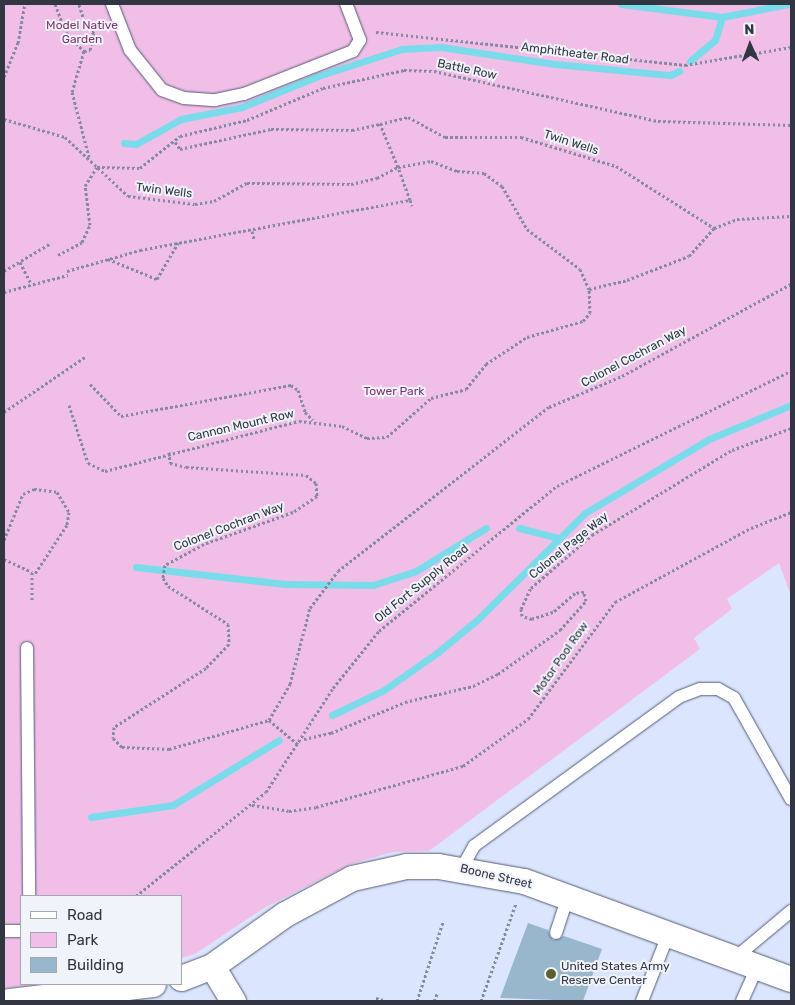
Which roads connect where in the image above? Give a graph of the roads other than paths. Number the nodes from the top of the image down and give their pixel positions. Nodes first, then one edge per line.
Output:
1 (112, 4) edge
2 (346, 4) edge
3 (27, 648) dead end
4 (791, 798) edge
5 (462, 868) junction
6 (28, 895) edge
7 (568, 896) junction
8 (791, 911) edge
9 (4, 931) edge
10 (20, 931) edge
11 (556, 933) dead end
12 (668, 935) junction
13 (735, 958) junction
14 (212, 966) junction
15 (758, 967) junction
16 (182, 978) edge
17 (791, 979) edge
18 (145, 985) edge
19 (9, 1001) edge
20 (233, 1001) edge
21 (642, 1001) edge
22 (742, 1001) edge

1 - 2 lane
3 - 6 lane
4 - 5 lane
5 - 7 street, Boone Street
5 - 14 street, Boone Street
7 - 11 lane
7 - 12 street, Boone Street
8 - 13 lane
9 - 10 lane
12 - 13 street, Boone Street
12 - 21 lane
13 - 15 street, Boone Street
14 - 16 street, Boone Street
14 - 20 street
15 - 17 street, Boone Street
15 - 22 lane
18 - 19 street

